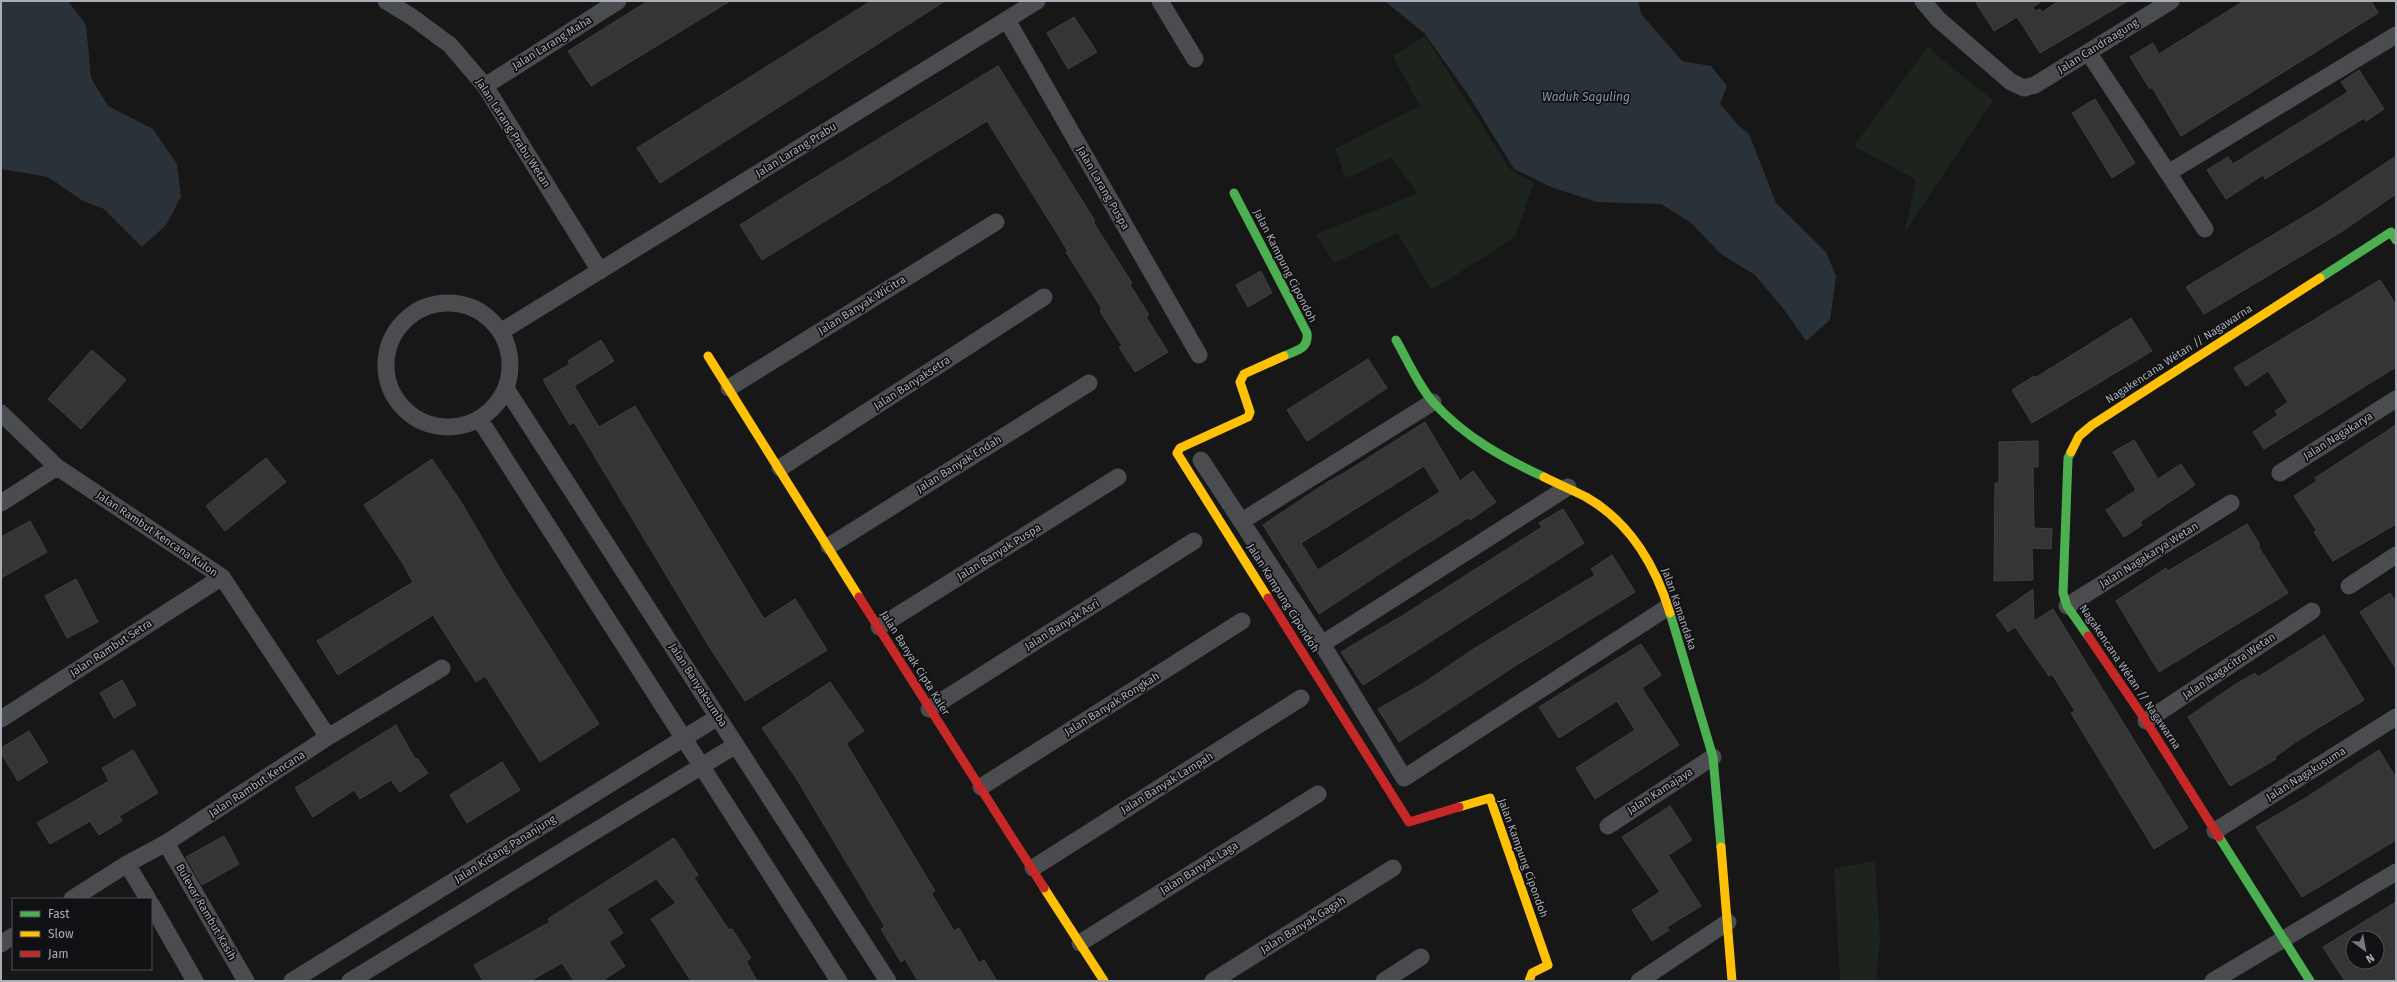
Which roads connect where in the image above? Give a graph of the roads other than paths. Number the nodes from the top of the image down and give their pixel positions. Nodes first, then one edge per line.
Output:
1 (386, 1) edge
2 (618, 1) edge
3 (1038, 1) edge
4 (1160, 1) edge
5 (1923, 1) edge
6 (2171, 1) edge
7 (1007, 20) junction
8 (2396, 35) edge
9 (2088, 52) junction
10 (1195, 59) dead end
11 (485, 86) junction
12 (2168, 174) junction
13 (1234, 193) dead end
14 (996, 222) dead end
15 (2205, 229) dead end
16 (2394, 236) edge
17 (600, 271) junction
18 (1044, 297) dead end
19 (502, 331) junction
20 (1396, 340) dead end
21 (1199, 355) dead end
22 (708, 356) dead end
23 (1089, 383) dead end
24 (729, 388) junction
25 (507, 390) junction
26 (2396, 400) edge
27 (1434, 402) junction
28 (1, 413) edge
29 (480, 420) junction
30 (1201, 460) dead end
31 (57, 467) junction
32 (780, 468) junction
33 (2280, 472) dead end
34 (1118, 477) dead end
35 (1568, 487) junction
36 (1, 503) edge
37 (2231, 503) dead end
38 (1242, 521) junction
39 (1194, 541) dead end
40 (828, 546) junction
41 (2396, 555) edge
42 (222, 577) junction
43 (2349, 586) dead end
44 (2067, 606) junction
45 (1668, 607) junction
46 (2312, 611) dead end
47 (1242, 621) dead end
48 (879, 627) junction
49 (1322, 644) junction
50 (442, 668) dead end
51 (1301, 698) dead end
52 (929, 709) junction
53 (718, 717) junction
54 (2396, 717) edge
55 (1, 719) edge
56 (2146, 721) junction
57 (328, 737) junction
58 (684, 738) junction
59 (736, 746) junction
60 (1713, 757) junction
61 (702, 766) junction
62 (981, 787) junction
63 (1318, 794) dead end
64 (1608, 826) dead end
65 (2216, 831) junction
66 (166, 843) junction
67 (128, 864) junction
68 (1033, 868) junction
69 (1393, 868) dead end
70 (2396, 872) edge
71 (74, 898) edge
72 (147, 898) edge
73 (152, 906) edge
74 (1728, 922) junction
75 (12, 937) edge
76 (2284, 940) junction
77 (1080, 943) junction
78 (1, 944) edge
79 (1421, 957) dead end
80 (195, 981) edge
81 (246, 981) edge
82 (292, 981) edge
83 (350, 981) edge
84 (839, 981) edge
85 (888, 981) edge
86 (1104, 981) edge
87 (1213, 981) edge
88 (1384, 981) edge
89 (1529, 981) edge
90 (1639, 981) edge
91 (1732, 981) edge
92 (2212, 981) edge
93 (2310, 981) edge

1 - 11 street, Jalan Larang Prabu Wetan
2 - 11 street, Jalan Larang Maha
3 - 7 street, Jalan Larang Prabu
4 - 10 street
5 - 9 street, Jalan Candraagung
6 - 9 street, Jalan Candraagung
7 - 17 street, Jalan Larang Prabu
7 - 21 street, Jalan Larang Puspa
8 - 12 street
9 - 12 street
11 - 17 street, Jalan Larang Prabu Wetan
12 - 15 street
13 - 89 street, Jalan Kampung Cipondoh
14 - 24 street, Jalan Banyak Wicitra
16 - 44 street, Nagakencana Wétan // Nagawarna
17 - 19 street, Jalan Larang Prabu
18 - 32 street, Jalan Banyaksetra
19 - 25 street
19 - 29 street
20 - 27 street, Jalan Kamandaka
22 - 24 street, Jalan Banyak Cipta Kaler
23 - 40 street, Jalan Banyak Endah
24 - 32 street, Jalan Banyak Cipta Kaler
25 - 29 street
25 - 53 street, Jalan Banyaksumba
26 - 33 street, Jalan Nagakarya
27 - 35 street, Jalan Kamandaka
27 - 38 street
28 - 31 street, Jalan Rambut Kencana Kulon
29 - 58 street
30 - 38 street
31 - 36 street
31 - 42 street, Jalan Rambut Kencana Kulon
32 - 40 street, Jalan Banyak Cipta Kaler
34 - 48 street, Jalan Banyak Puspa
35 - 45 street, Jalan Kamandaka
35 - 49 street
37 - 44 street, Jalan Nagakarya Wetan
38 - 49 street
39 - 52 street, Jalan Banyak Asri
40 - 48 street, Jalan Banyak Cipta Kaler
41 - 43 street
42 - 55 street, Jalan Rambut Setra
42 - 57 street, Jalan Rambut Kencana Kulon
44 - 56 street, Nagakencana Wétan // Nagawarna
45 - 49 street
45 - 60 street, Jalan Kamandaka
46 - 56 street, Jalan Nagacitra Wetan
47 - 62 street, Jalan Banyak Rongkah
48 - 52 street, Jalan Banyak Cipta Kaler
50 - 57 street, Jalan Rambut Kencana
51 - 68 street, Jalan Banyak Lampah
52 - 62 street, Jalan Banyak Cipta Kaler
53 - 58 street, Jalan Kidang Pananjung
53 - 59 street, Jalan Banyaksumba
54 - 65 street, Jalan Nagakusuma
56 - 65 street, Nagakencana Wétan // Nagawarna
57 - 66 street, Jalan Rambut Kencana
58 - 61 street
58 - 82 street, Jalan Kidang Pananjung
59 - 61 street
59 - 85 street, Jalan Banyaksumba
60 - 64 street, Jalan Kamajaya
60 - 74 street, Jalan Kamandaka
61 - 83 street
61 - 84 street
62 - 68 street, Jalan Banyak Cipta Kaler
63 - 77 street, Jalan Banyak Laga
65 - 76 street, Nagakencana Wétan // Nagawarna
66 - 67 street, Jalan Rambut Kencana
66 - 81 street, Bulevar Rambut Kasih
67 - 71 street, Jalan Rambut Kencana
67 - 72 street
68 - 77 street, Jalan Banyak Cipta Kaler
69 - 87 street, Jalan Banyak Gagah
70 - 76 street
73 - 80 street
74 - 90 street
74 - 91 street, Jalan Kamandaka
75 - 78 street
76 - 92 street
76 - 93 street, Nagakencana Wétan // Nagawarna
77 - 86 street, Jalan Banyak Cipta Kaler
79 - 88 street

